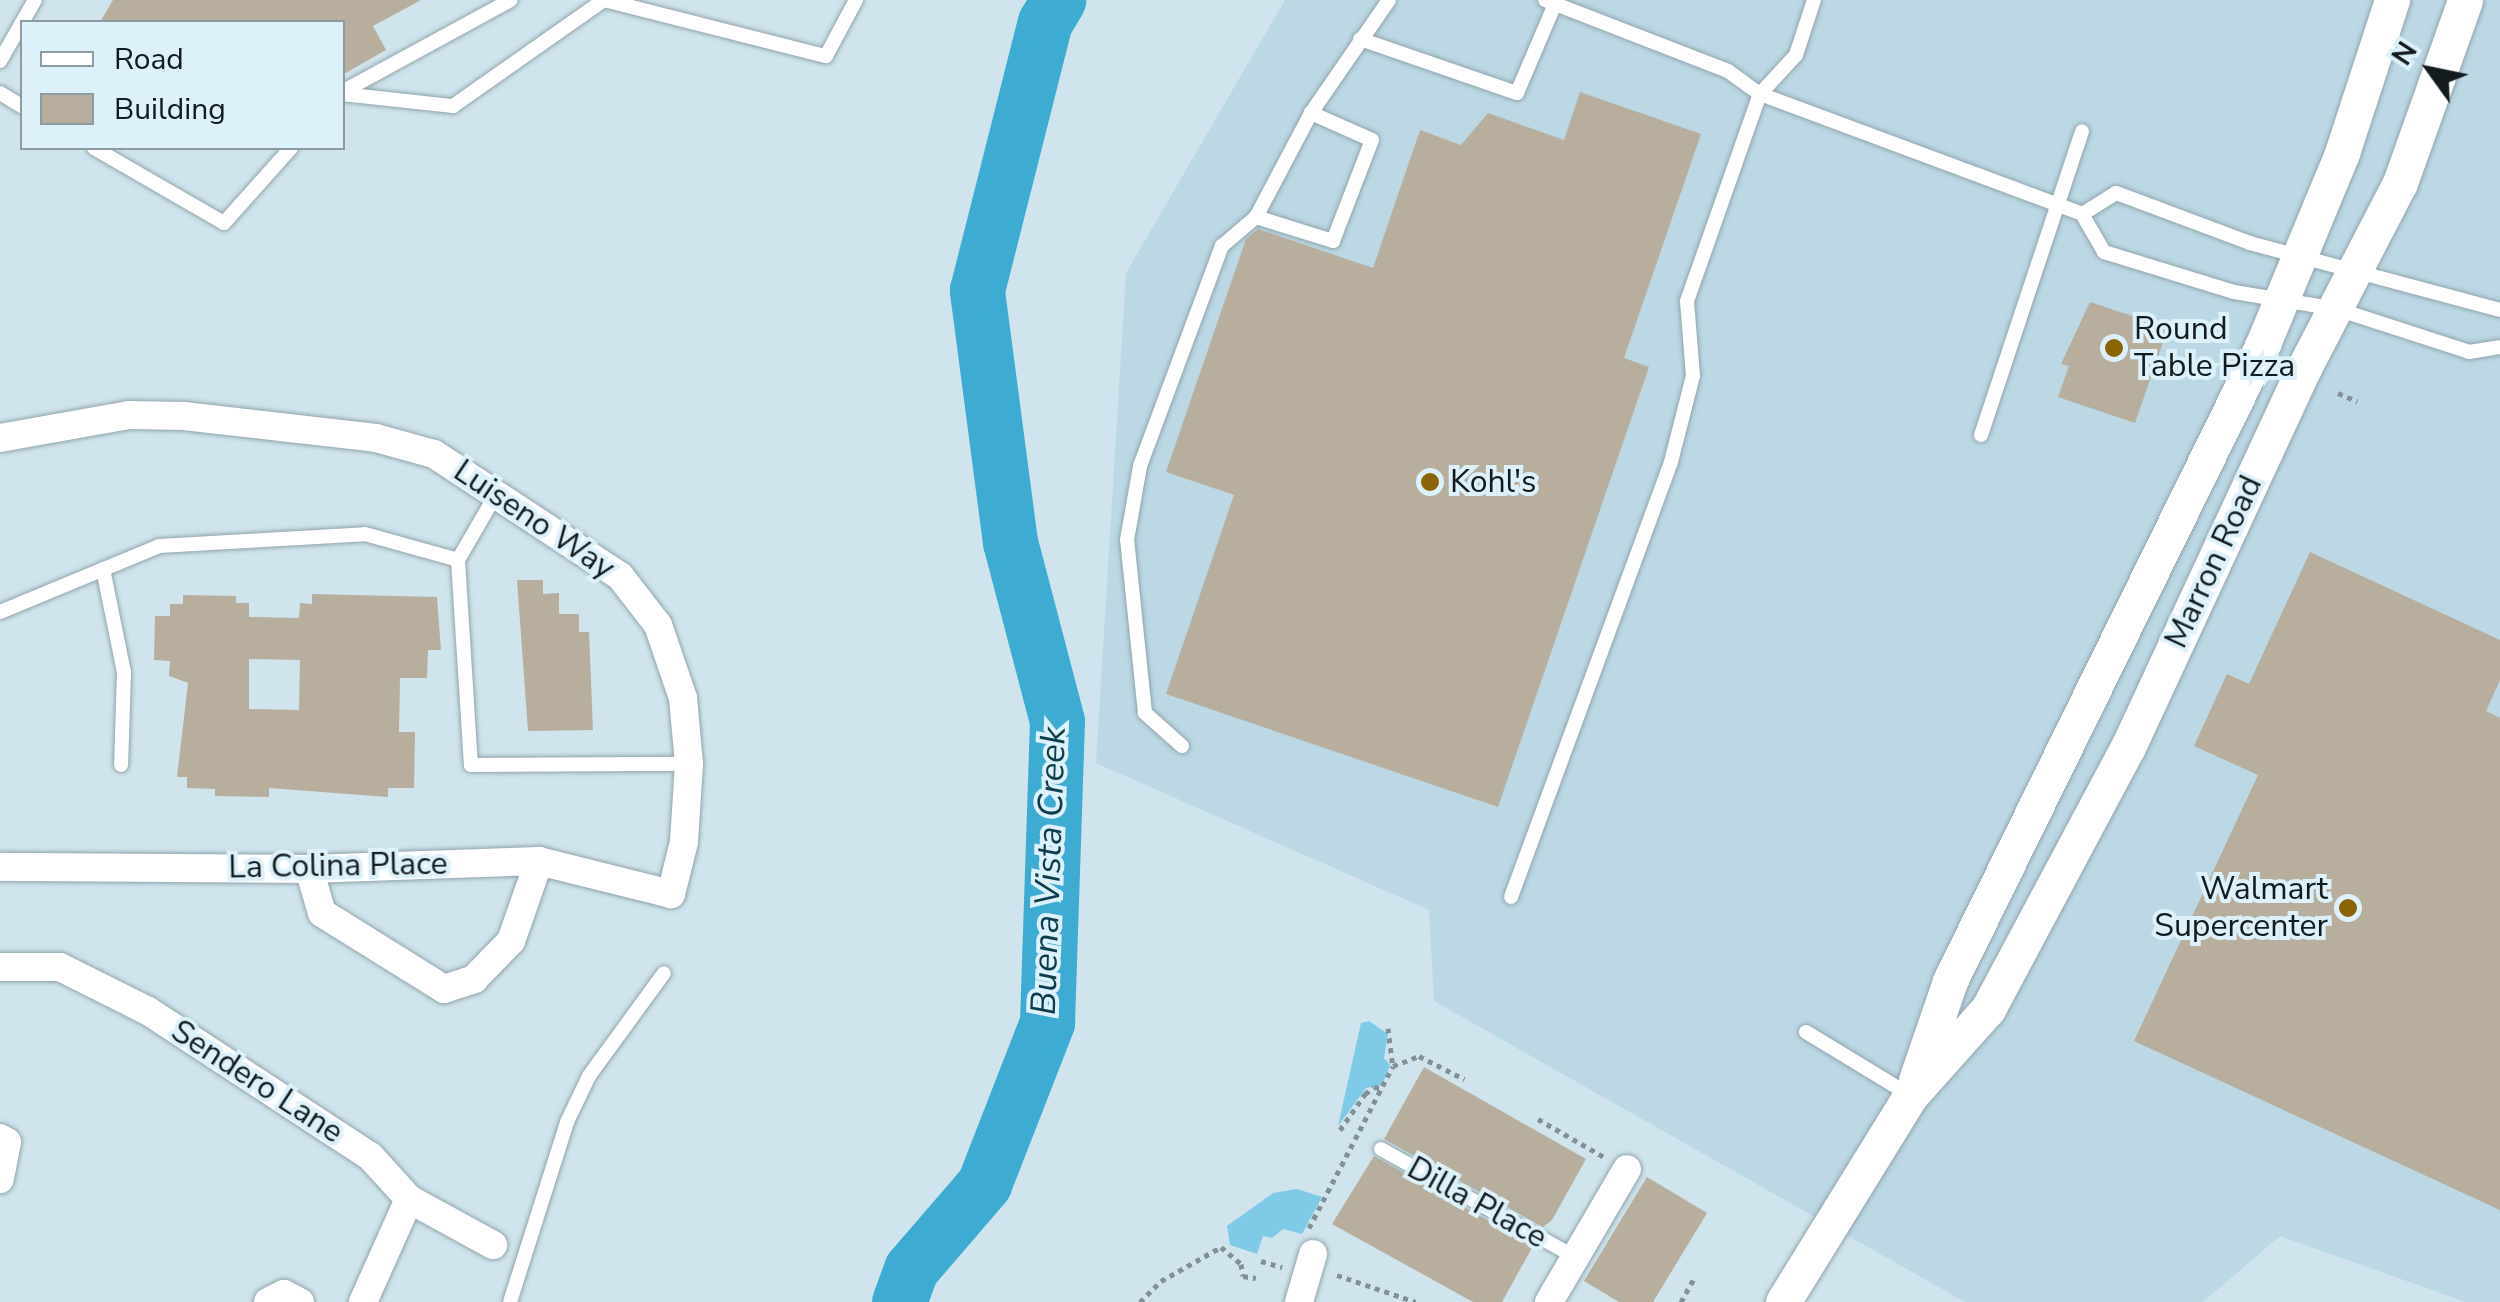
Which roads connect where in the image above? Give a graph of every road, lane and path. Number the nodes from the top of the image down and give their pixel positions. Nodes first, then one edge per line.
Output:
1 (510, 0) edge
2 (604, 0) edge
3 (856, 0) edge
4 (1389, 0) edge
5 (1814, 0) edge
6 (2392, 0) edge
7 (2466, 0) edge
8 (1550, 2) edge
9 (20, 33) edge
10 (1360, 38) junction
11 (0, 61) edge
12 (345, 91) edge
13 (345, 93) edge
14 (1760, 94) junction
15 (1311, 114) junction
16 (2082, 131) dead end
17 (97, 150) edge
18 (289, 150) edge
19 (2058, 202) junction
20 (2082, 214) junction
21 (1256, 218) junction
22 (2300, 253) junction
23 (2358, 268) junction
24 (2280, 300) junction
25 (2337, 309) junction
26 (2500, 310) edge
27 (2500, 347) edge
28 (2338, 393) dead end
29 (2357, 402) dead end
30 (1981, 435) dead end
31 (0, 438) edge
32 (498, 490) junction
33 (458, 560) junction
34 (104, 569) junction
35 (0, 612) edge
36 (1182, 746) dead end
37 (689, 764) junction
38 (121, 765) dead end
39 (539, 861) junction
40 (0, 867) edge
41 (310, 868) junction
42 (671, 894) joint
43 (1511, 897) dead end
44 (0, 967) edge
45 (664, 974) dead end
46 (1388, 1028) dead end
47 (1806, 1032) dead end
48 (1393, 1066) dead end
49 (1384, 1089) dead end
50 (1911, 1096) junction
51 (1538, 1119) dead end
52 (1340, 1130) dead end
53 (0, 1138) edge
54 (1381, 1150) dead end
55 (1617, 1164) joint
56 (0, 1180) edge
57 (409, 1199) junction
58 (493, 1245) dead end
59 (1573, 1256) junction
60 (1260, 1261) dead end
61 (1319, 1262) joint
62 (1286, 1268) dead end
63 (1696, 1277) dead end
64 (1256, 1278) dead end
65 (268, 1302) edge
66 (300, 1302) edge
67 (363, 1302) edge
68 (510, 1302) edge
69 (1140, 1302) edge
70 (1299, 1302) edge
71 (1416, 1302) edge
72 (1549, 1302) edge
73 (1681, 1302) edge
74 (1783, 1302) edge

1 - 12 lane
2 - 3 lane
2 - 13 lane
4 - 10 lane
5 - 14 lane
6 - 22 street, Marron Road
7 - 23 street, Marron Road
8 - 10 lane
8 - 14 lane
9 - 11 lane
10 - 15 lane
14 - 19 lane
14 - 43 lane
15 - 21 lane
15 - 21 lane
16 - 19 lane
17 - 18 lane
19 - 20 lane
19 - 30 lane
20 - 22 lane
20 - 24 lane
21 - 36 lane
22 - 23 lane
22 - 24 street, Marron Road
23 - 25 street, Marron Road
23 - 26 lane
24 - 25 lane
24 - 50 street, Marron Road
25 - 27 lane
25 - 50 street, Marron Road
28 - 29 path
31 - 32 street, Luiseno Way
32 - 33 lane
32 - 37 street, Luiseno Way
33 - 34 lane
33 - 37 lane
34 - 35 lane
34 - 38 lane
37 - 42 street, Luiseno Way
39 - 41 street, La Colina Place
39 - 41 street
39 - 42 street, La Colina Place
40 - 41 street, La Colina Place
44 - 57 street, Sendero Lane
45 - 68 lane
46 - 48 path
47 - 50 lane
49 - 52 path
50 - 74 street, Marron Road
51 - 55 path
53 - 56 street
54 - 59 lane, Dilla Place
55 - 59 street
57 - 58 street, Sendero Lane
57 - 67 street
59 - 72 street
60 - 62 path
61 - 70 street
61 - 71 path
63 - 73 path
64 - 69 path
65 - 66 street

